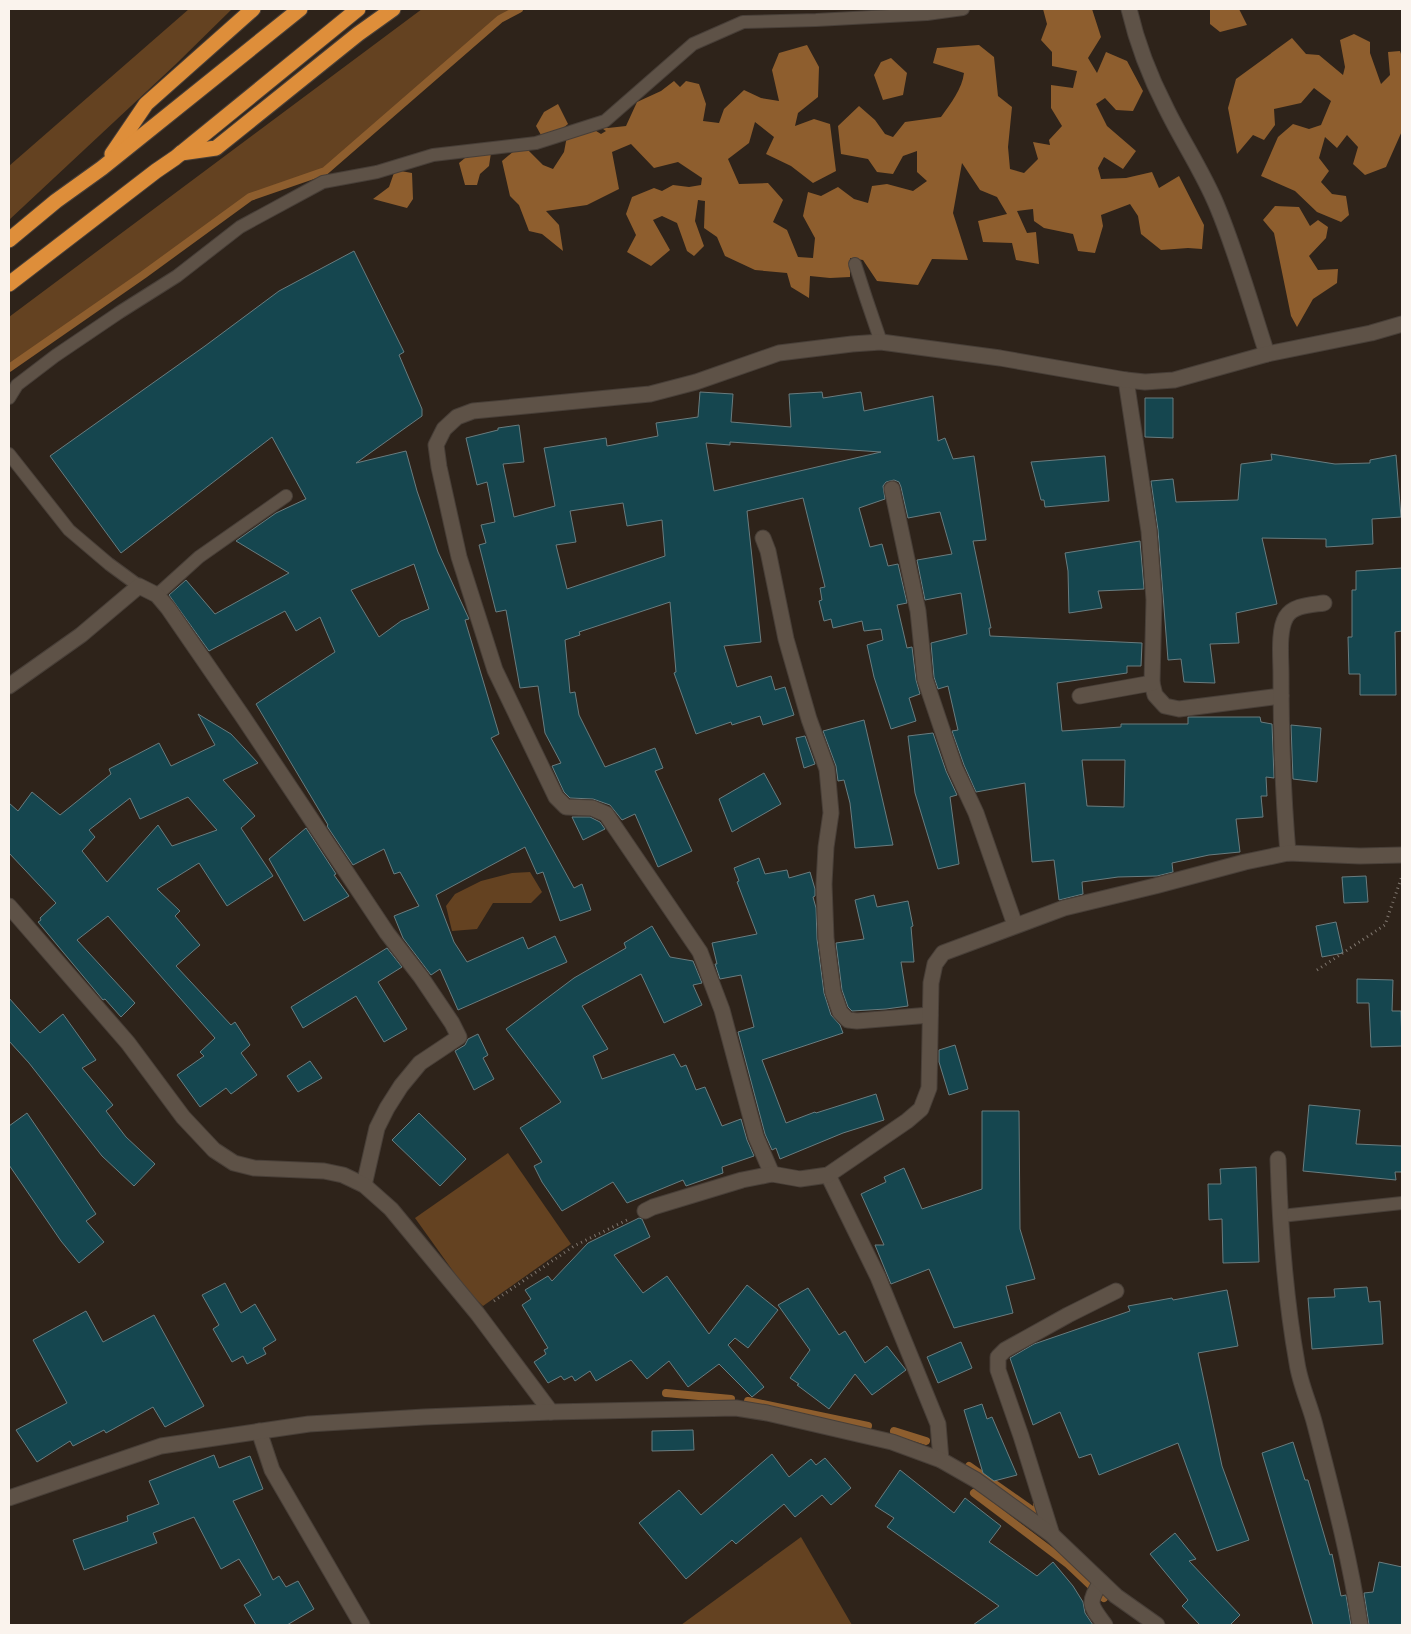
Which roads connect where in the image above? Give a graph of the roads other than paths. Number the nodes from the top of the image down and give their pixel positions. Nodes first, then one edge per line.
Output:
1 (253, 9) edge
2 (300, 9) edge
3 (358, 9) edge
4 (393, 9) edge
5 (963, 9) edge
6 (1129, 9) edge
7 (181, 153) junction
8 (102, 168) junction
9 (9, 240) edge
10 (855, 264) dead end
11 (9, 284) edge
12 (1402, 324) edge
13 (881, 342) junction
14 (1267, 354) junction
15 (1126, 380) junction
16 (9, 398) edge
17 (9, 454) edge
18 (892, 489) dead end
19 (286, 496) dead end
20 (763, 538) dead end
21 (139, 586) junction
22 (157, 595) junction
23 (1324, 603) dead end
24 (1152, 684) junction
25 (9, 686) edge
26 (1080, 696) dead end
27 (1281, 696) junction
28 (1288, 853) junction
29 (1402, 856) edge
30 (9, 906) edge
31 (1015, 926) junction
32 (930, 1015) junction
33 (1278, 1159) dead end
34 (772, 1174) junction
35 (828, 1175) junction
36 (364, 1185) junction
37 (1402, 1203) edge
38 (645, 1211) road end
39 (1280, 1216) junction
40 (1116, 1291) dead end
41 (551, 1412) junction
42 (259, 1431) junction
43 (941, 1460) junction
44 (9, 1498) edge
45 (1052, 1535) junction
46 (1101, 1582) junction
47 (362, 1625) edge
48 (1105, 1625) edge
49 (1157, 1625) edge
50 (1360, 1625) edge

1 - 8 highway
2 - 8 highway
3 - 7 highway
4 - 7 highway
5 - 16 lane
6 - 14 street
7 - 11 highway
8 - 9 highway
10 - 13 lane
12 - 14 street
13 - 15 street
13 - 34 street
14 - 15 street
15 - 24 street
17 - 21 lane
18 - 31 street
19 - 22 lane
20 - 32 street
21 - 22 street
21 - 25 street
22 - 36 street
23 - 27 street
24 - 26 street
24 - 27 street
27 - 28 street
28 - 29 street
28 - 31 street
30 - 36 street
31 - 32 street
32 - 35 street
33 - 39 street
34 - 35 street
34 - 38 street
35 - 43 street
36 - 41 street
37 - 39 lane
39 - 50 street
40 - 45 street
41 - 42 street
41 - 43 street
42 - 44 street
42 - 47 street
43 - 45 street
45 - 46 street
46 - 48 street
46 - 49 street

